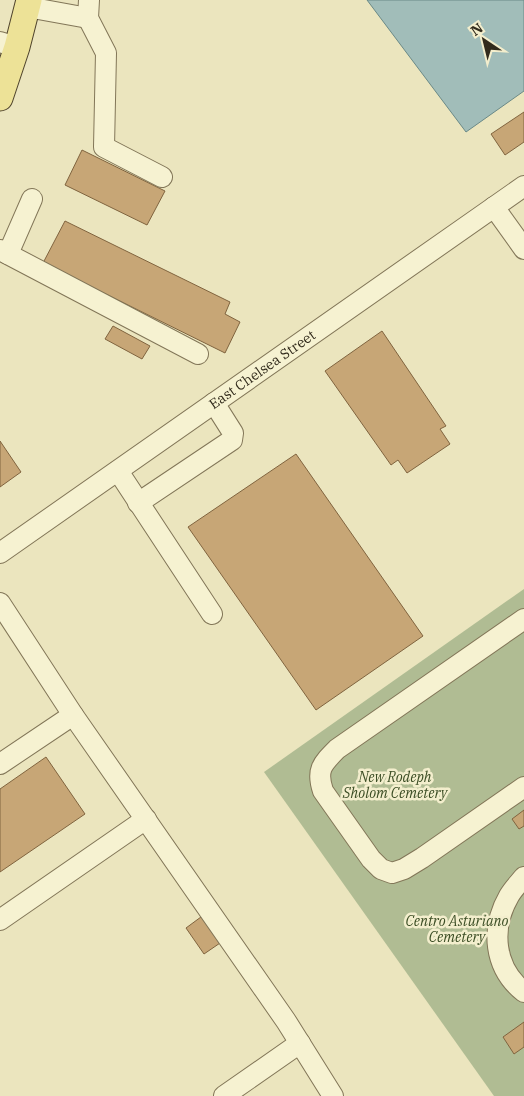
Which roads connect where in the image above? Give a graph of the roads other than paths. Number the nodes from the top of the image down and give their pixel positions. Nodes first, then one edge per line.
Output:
1 (28, 4) edge
2 (88, 9) edge
3 (9, 45) edge
4 (0, 98) edge
5 (162, 177) dead end
6 (524, 186) edge
7 (32, 199) dead end
8 (494, 207) junction
9 (524, 249) edge
10 (4, 252) edge
11 (198, 354) dead end
12 (214, 403) junction
13 (118, 471) junction
14 (138, 503) junction
15 (0, 553) edge
16 (0, 603) edge
17 (212, 614) dead end
18 (524, 619) edge
19 (73, 715) junction
20 (0, 764) edge
21 (524, 786) edge
22 (146, 819) junction
23 (524, 877) edge
24 (0, 920) edge
25 (524, 992) edge
26 (300, 1043) junction
27 (224, 1096) edge
28 (333, 1096) edge

1 - 2 street
1 - 3 main road
2 - 5 street
3 - 4 main road
6 - 8 street, East Chelsea Street
7 - 10 street
8 - 9 street
8 - 12 street, East Chelsea Street
10 - 11 street
12 - 13 street, East Chelsea Street
12 - 14 street
13 - 14 street
13 - 15 street, East Chelsea Street
14 - 17 street
16 - 19 street
18 - 21 street
19 - 20 street
19 - 22 street
22 - 24 street
22 - 26 street
23 - 25 street
26 - 27 street
26 - 28 street

